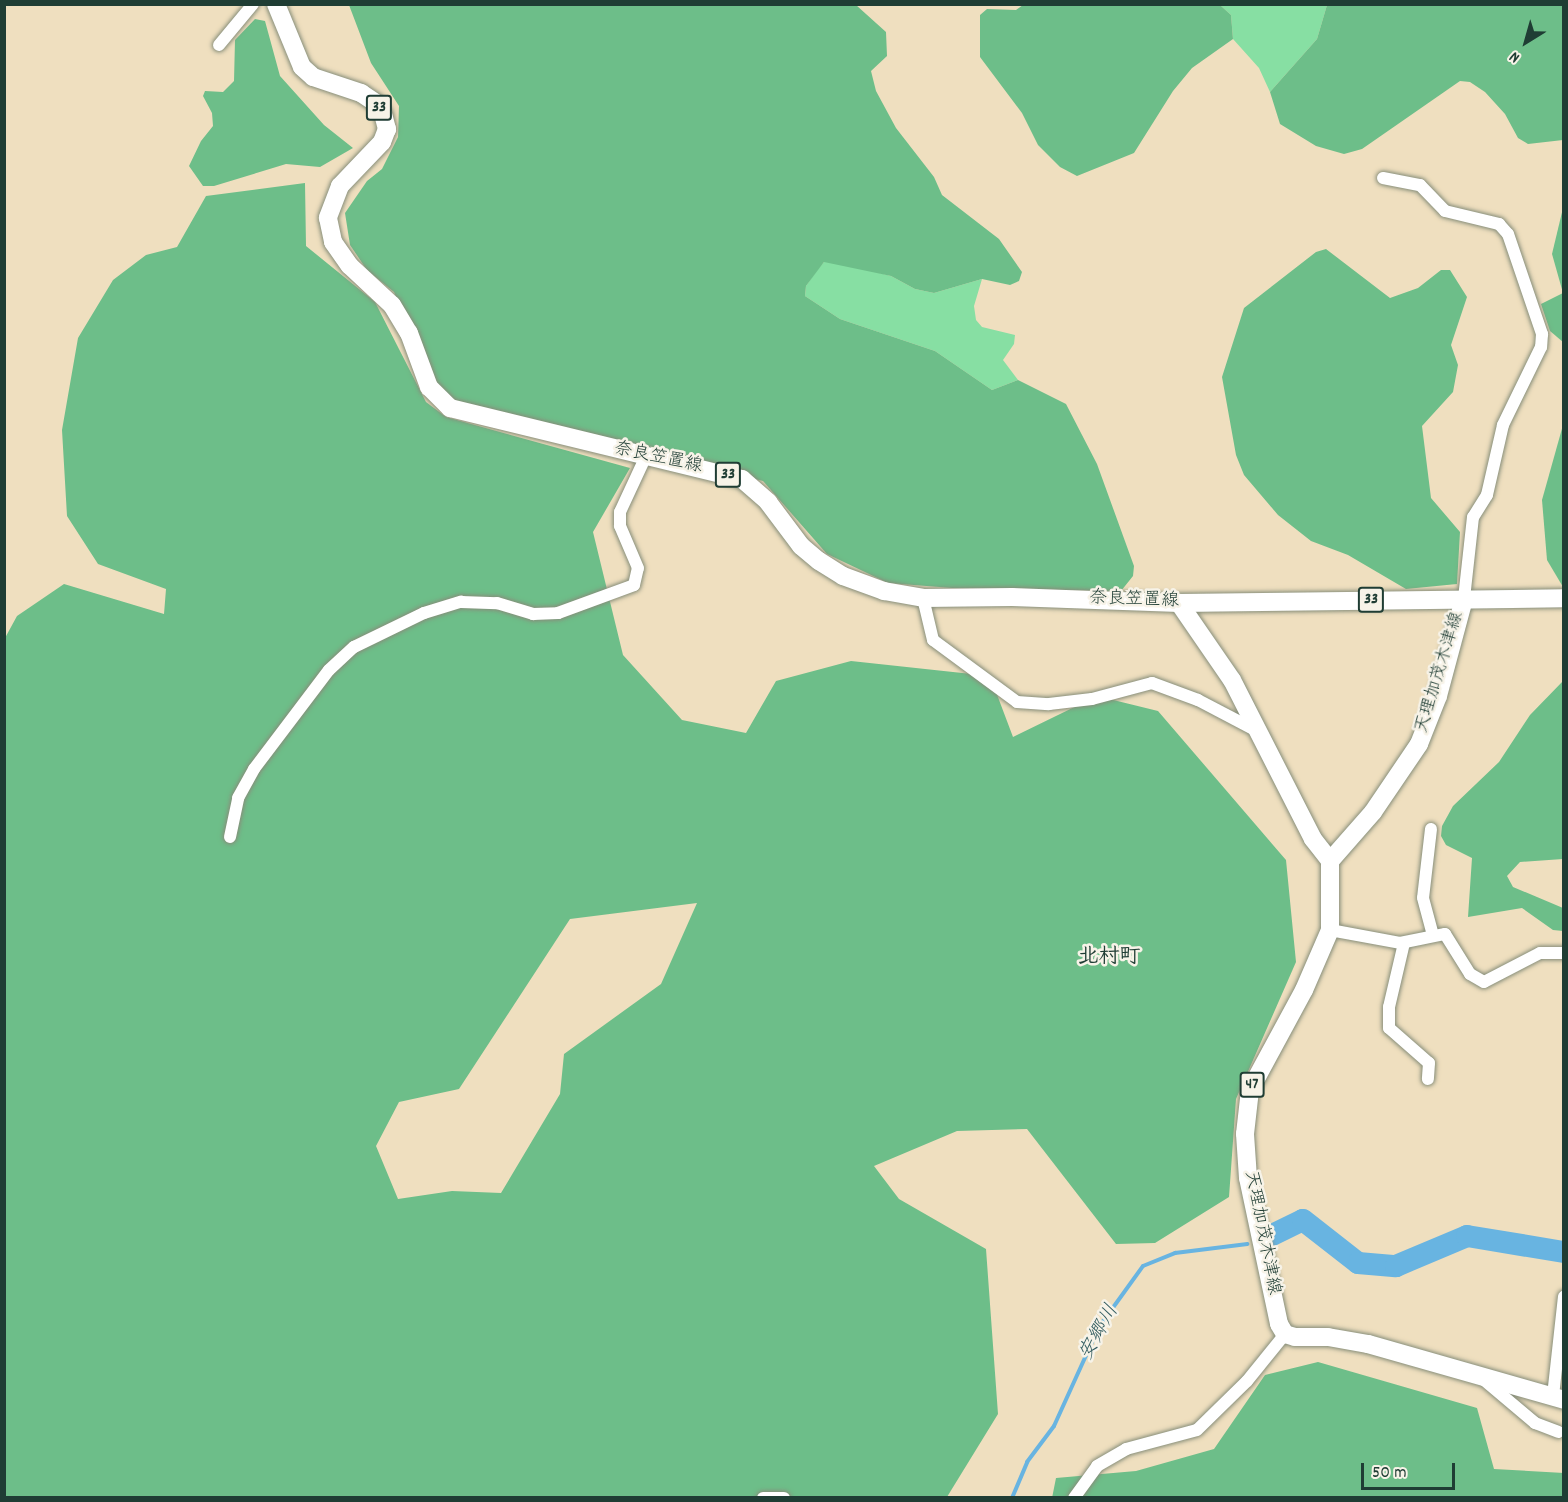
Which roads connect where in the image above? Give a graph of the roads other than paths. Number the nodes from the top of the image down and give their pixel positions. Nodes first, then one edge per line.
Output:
1 (254, 4) edge
2 (276, 4) edge
3 (219, 45) dead end
4 (1383, 178) dead end
5 (646, 456) junction
6 (923, 598) junction
7 (1464, 598) junction
8 (1563, 598) edge
9 (1179, 603) junction
10 (1258, 731) junction
11 (1431, 829) dead end
12 (230, 837) dead end
13 (1330, 861) junction
14 (1330, 930) junction
15 (1433, 935) junction
16 (1404, 943) junction
17 (1563, 953) edge
18 (1428, 1079) dead end
19 (1563, 1297) edge
20 (1285, 1334) junction
21 (1476, 1374) junction
22 (1558, 1398) edge
23 (1558, 1432) dead end
24 (763, 1497) edge
25 (784, 1497) edge
26 (1074, 1497) edge

1 - 3 street
2 - 5 main road, 奈良笠置線 / 33
4 - 7 street
5 - 6 main road, 奈良笠置線 / 33
5 - 12 street
6 - 9 main road, 奈良笠置線 / 33
6 - 10 street
7 - 8 main road, 奈良笠置線 / 33
7 - 9 main road, 奈良笠置線 / 33
7 - 13 main road, 天理加茂木津線
9 - 10 main road
10 - 13 main road
11 - 15 street
13 - 14 main road, 天理加茂木津線 / 47
14 - 16 street
14 - 20 main road, 天理加茂木津線 / 47
15 - 16 street
15 - 17 street
16 - 18 street
19 - 22 street
20 - 21 main road
20 - 26 street
21 - 22 main road
21 - 23 street
24 - 25 street

